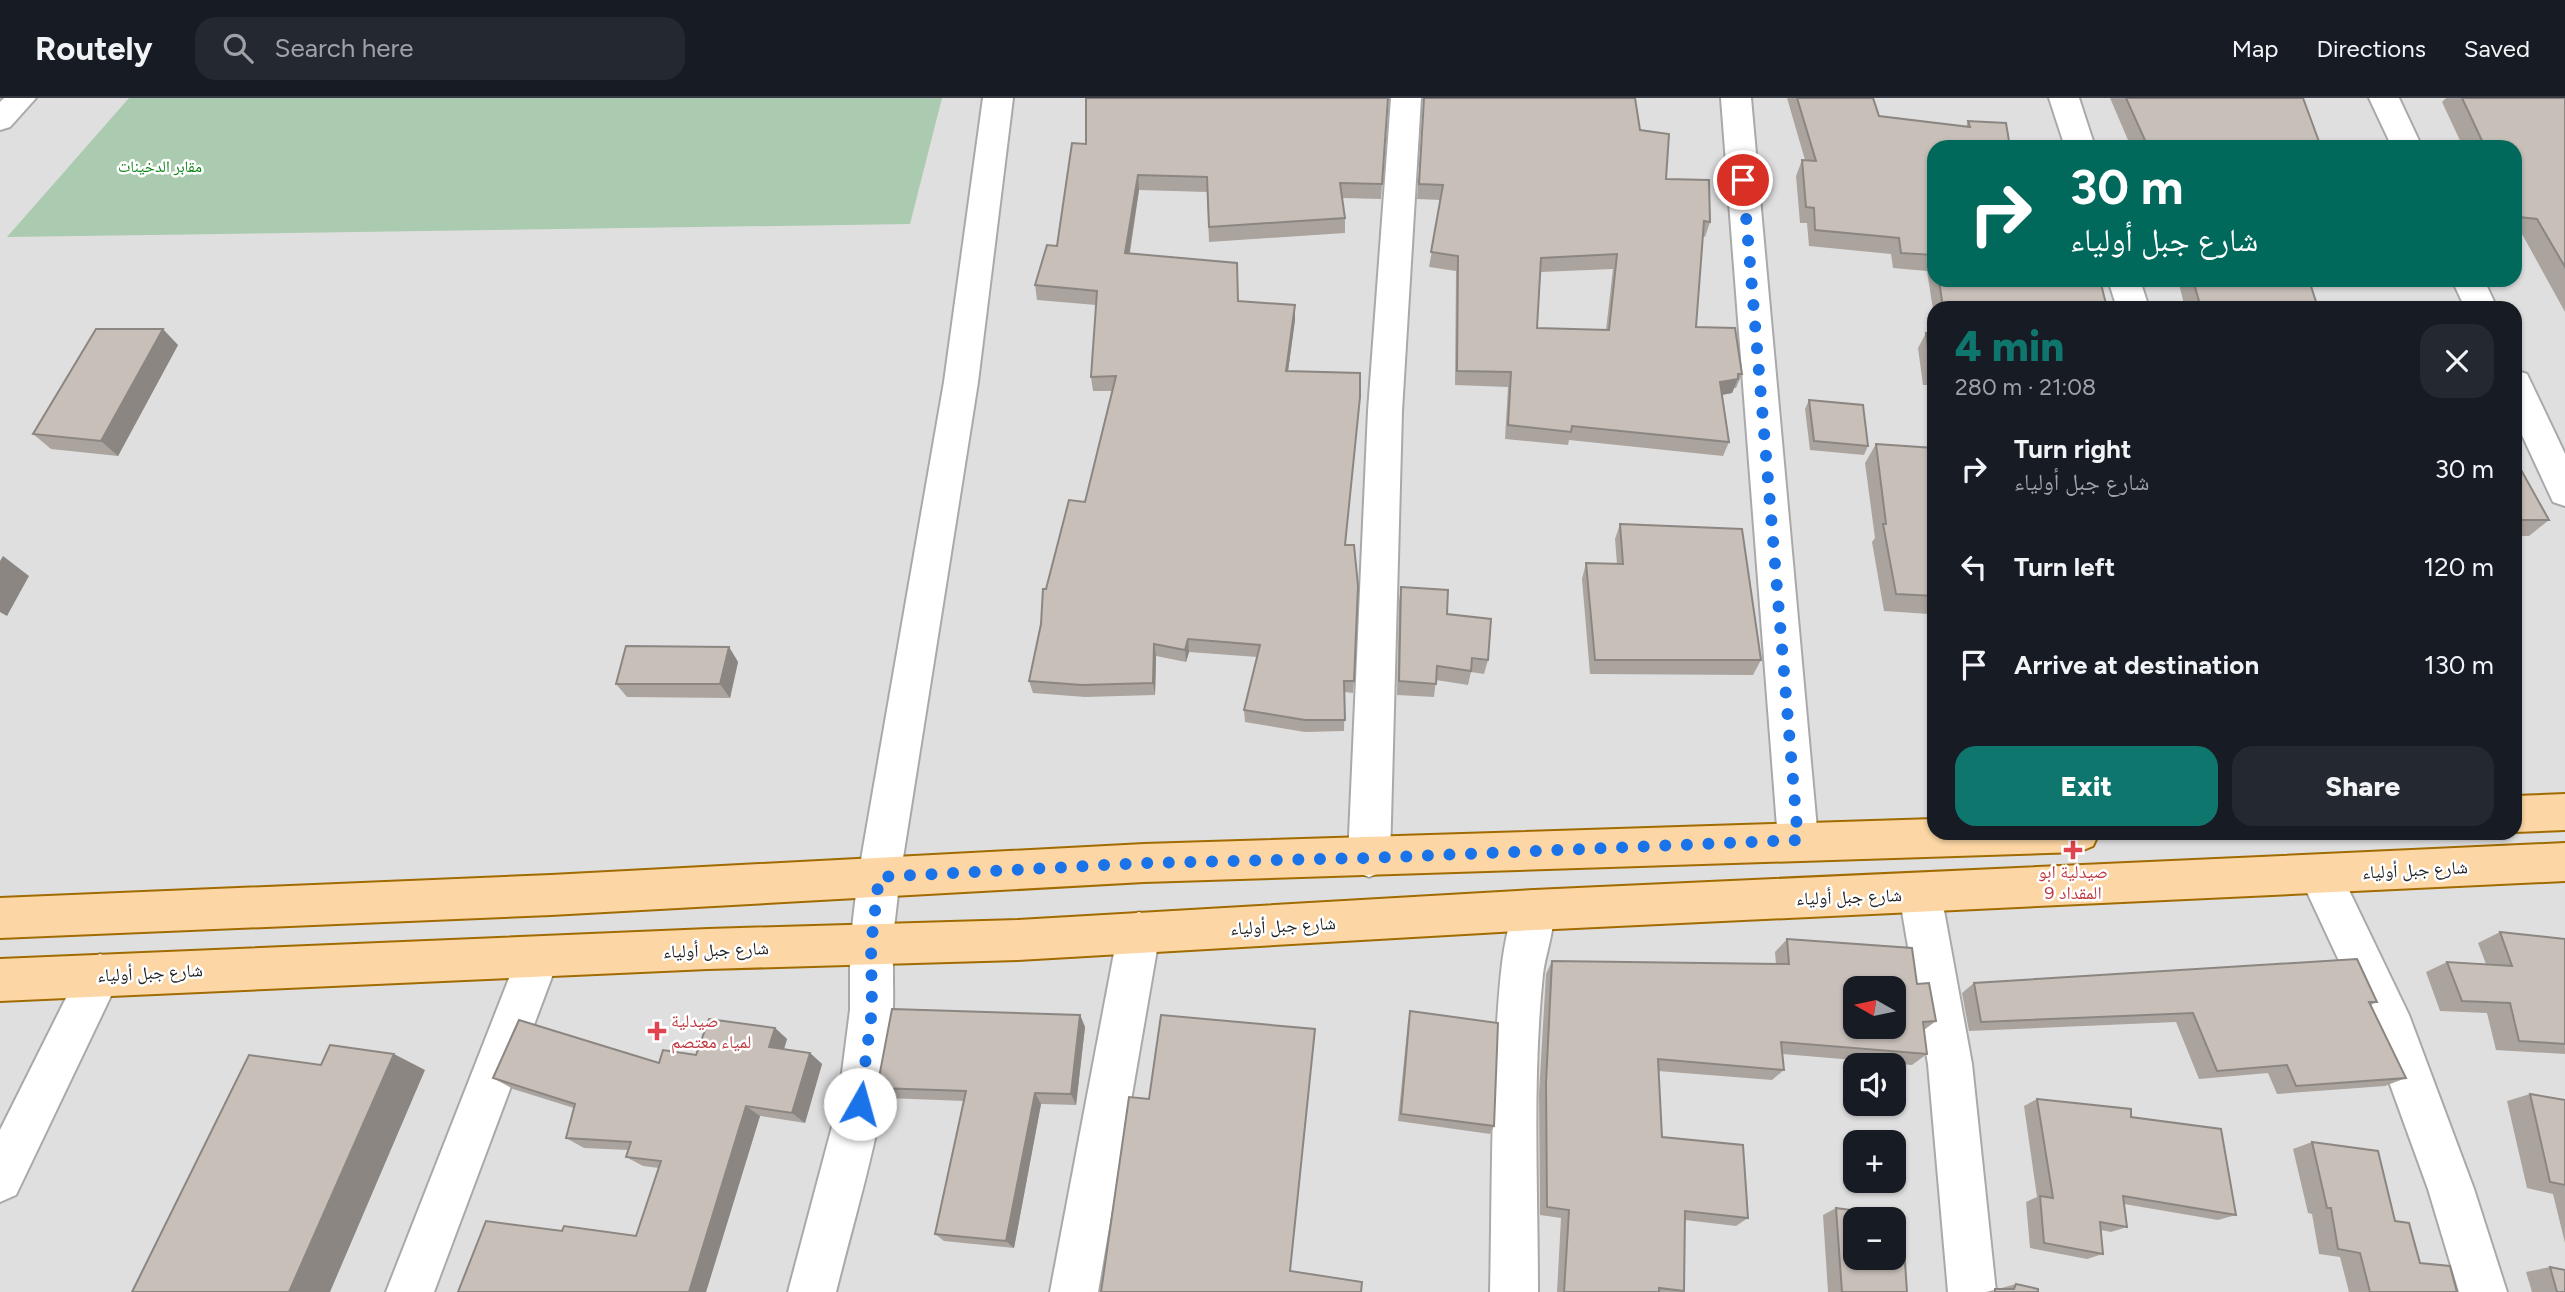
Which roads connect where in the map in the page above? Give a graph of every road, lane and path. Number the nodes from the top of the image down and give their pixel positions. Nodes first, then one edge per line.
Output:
1 (999, 98) edge
2 (1406, 98) edge
3 (1736, 98) edge
4 (2064, 98) edge
5 (2384, 98) edge
6 (2078, 140) edge
7 (2404, 140) edge
8 (2522, 398) edge
9 (2565, 492) edge
10 (2565, 812) edge
11 (2522, 814) edge
12 (1927, 837) edge
13 (1798, 840) junction
14 (1369, 858) junction
15 (2565, 862) edge
16 (2320, 875) junction
17 (879, 877) junction
18 (1920, 894) junction
19 (1534, 910) junction
20 (0, 918) edge
21 (1139, 932) junction
22 (871, 945) junction
23 (538, 958) junction
24 (100, 975) junction
25 (0, 980) edge
26 (0, 1178) edge
27 (410, 1292) edge
28 (812, 1292) edge
29 (1074, 1292) edge
30 (1514, 1292) edge
31 (1972, 1292) edge
32 (2483, 1292) edge

1 - 17 street
2 - 14 street
3 - 13 street
4 - 6 street
5 - 7 street
8 - 9 street
10 - 11 main road
12 - 13 main road
13 - 14 main road
14 - 17 main road
15 - 16 main road, شارع جبل أولياء
16 - 18 main road, شارع جبل أولياء
16 - 32 street
17 - 20 main road
17 - 22 street
18 - 19 main road, شارع جبل أولياء
18 - 31 street
19 - 21 main road, شارع جبل أولياء
19 - 30 street
21 - 22 main road, شارع جبل أولياء
21 - 29 street
22 - 23 main road, شارع جبل أولياء
22 - 28 street
23 - 24 main road, شارع جبل أولياء
23 - 27 street
24 - 25 main road, شارع جبل أولياء
24 - 26 street

